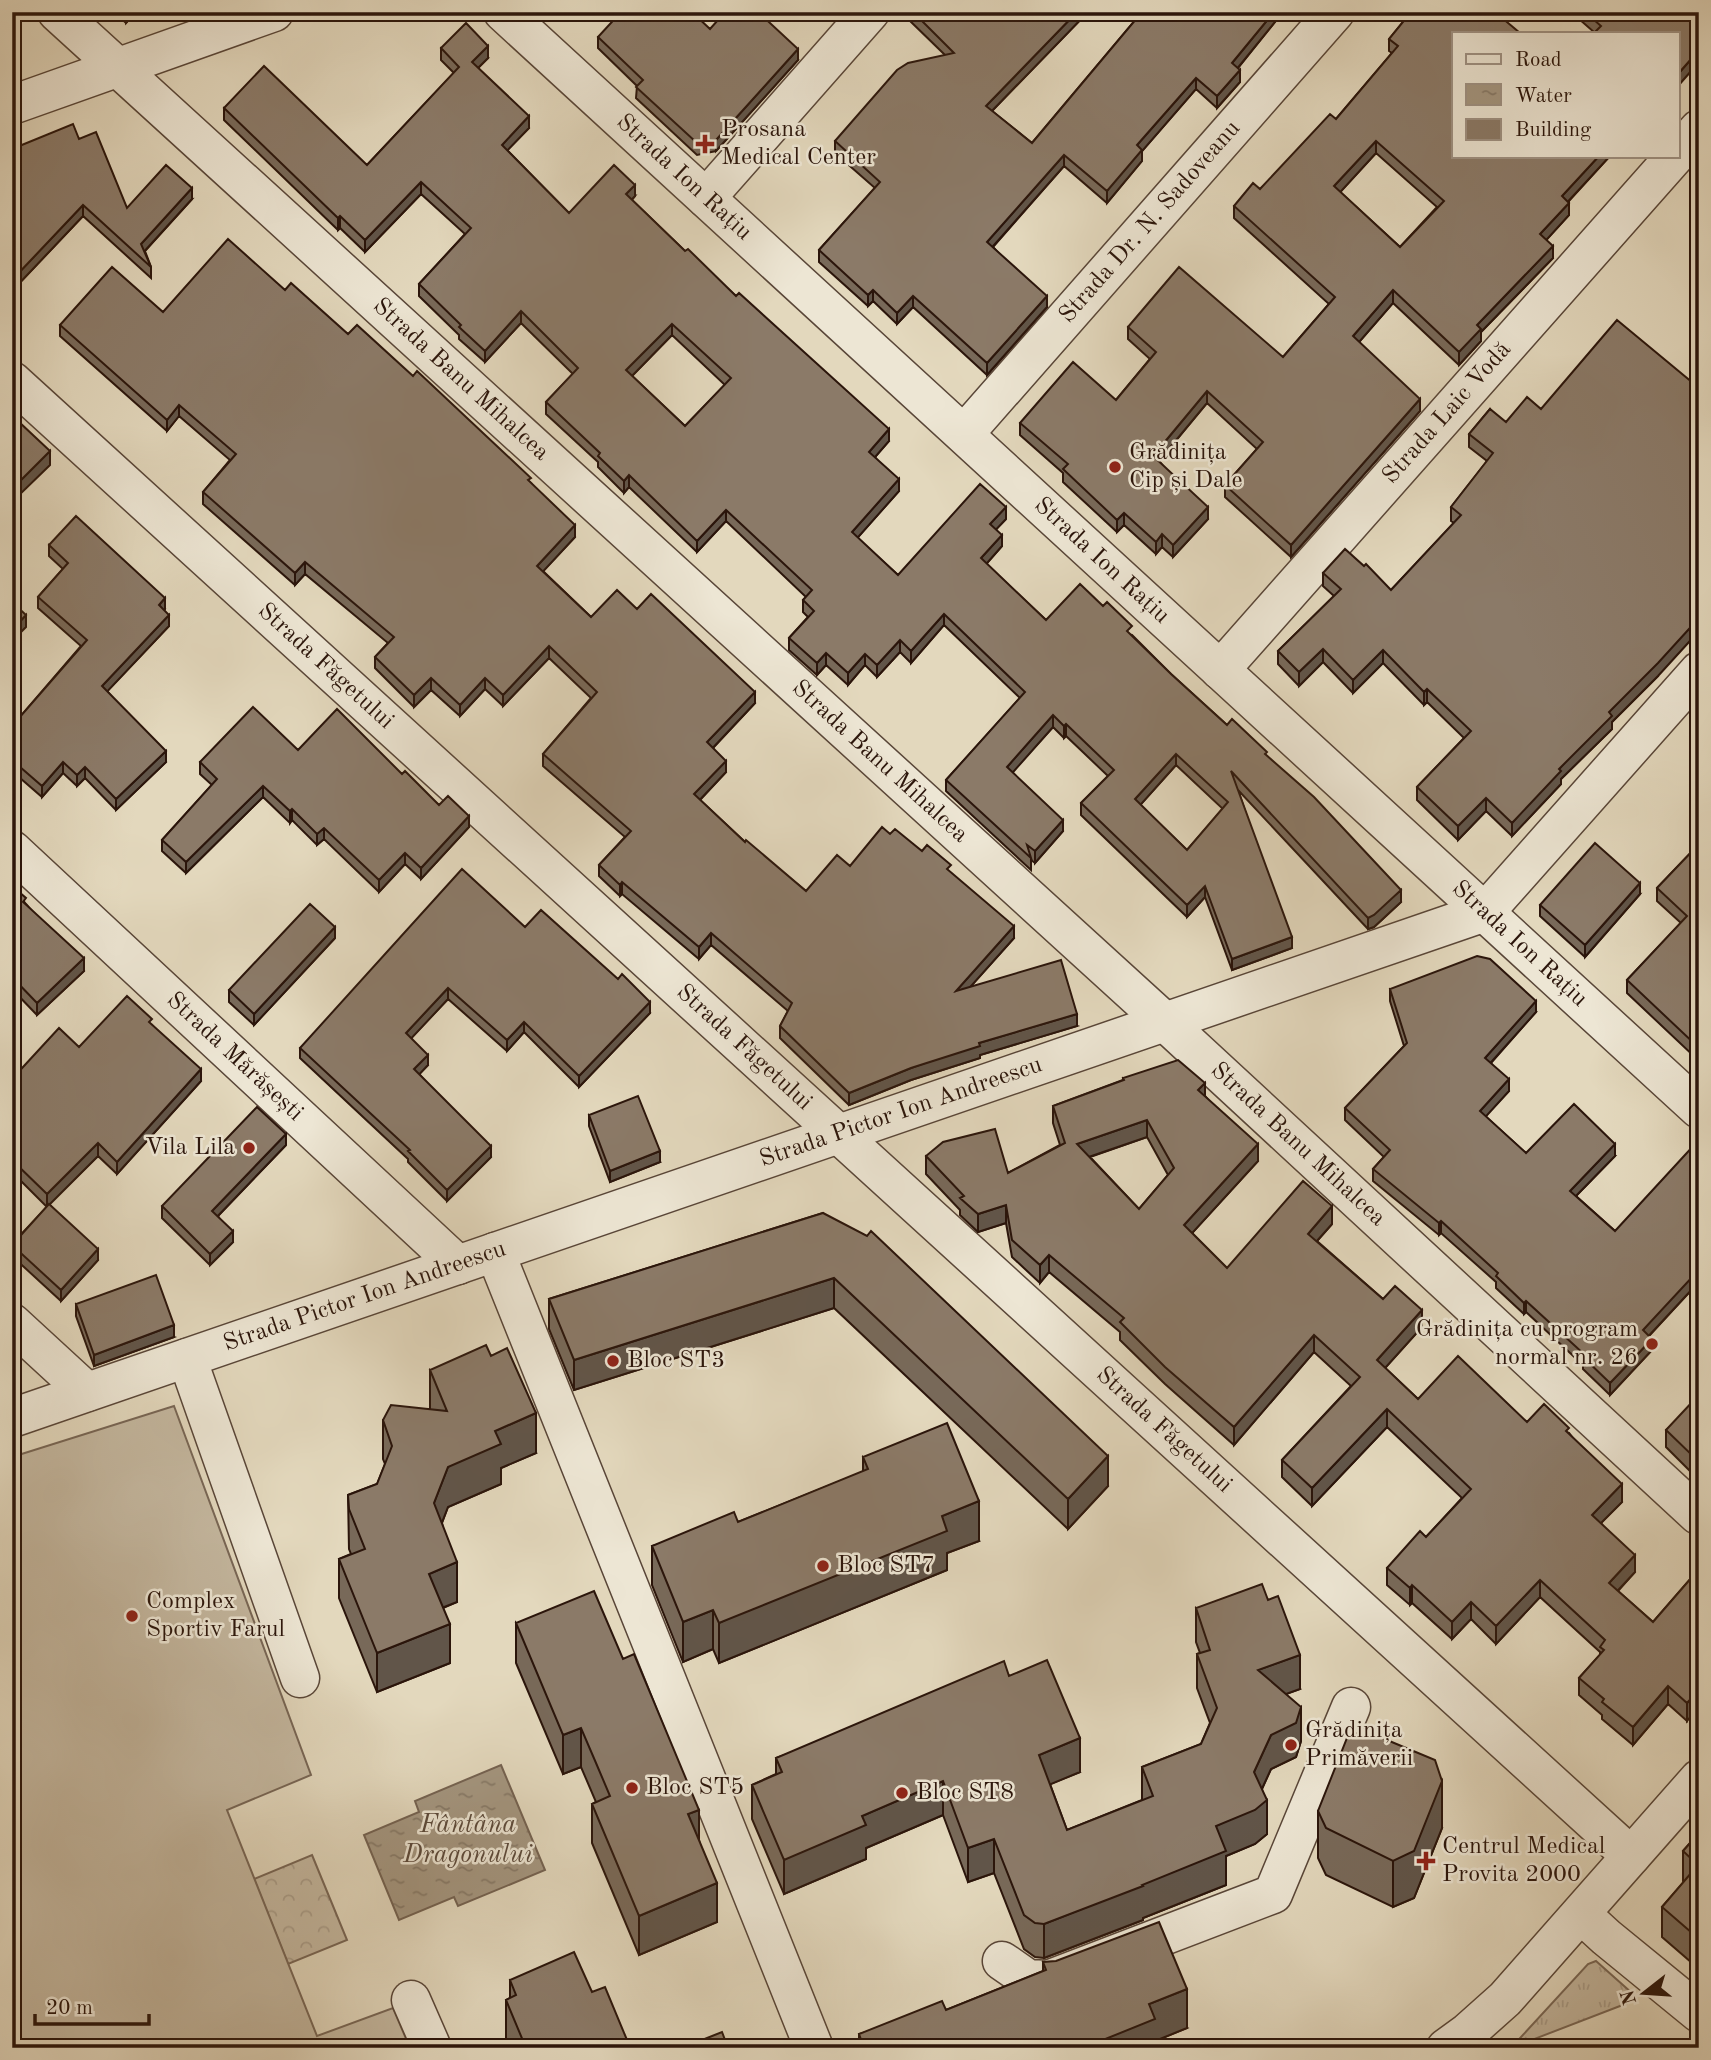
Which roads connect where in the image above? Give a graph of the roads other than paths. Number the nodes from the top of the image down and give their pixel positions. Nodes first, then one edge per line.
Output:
1 (57, 12) edge
2 (274, 12) edge
3 (503, 12) edge
4 (870, 12) edge
5 (1335, 12) edge
6 (117, 68) junction
7 (12, 105) edge
8 (1699, 129) edge
9 (1680, 150) edge
10 (1672, 158) edge
11 (706, 198) junction
12 (12, 381) edge
13 (964, 435) junction
14 (1220, 670) junction
15 (1699, 671) edge
16 (12, 850) edge
17 (1485, 912) junction
18 (1165, 1022) junction
19 (1699, 1108) edge
20 (839, 1135) junction
21 (495, 1252) junction
22 (458, 1265) junction
23 (12, 1323) edge
24 (187, 1358) junction
25 (87, 1392) junction
26 (12, 1418) edge
27 (1698, 1515) edge
28 (300, 1678) dead end
29 (1351, 1707) dead end
30 (1699, 1779) edge
31 (1631, 1856) junction
32 (1581, 1914) junction
33 (1002, 1961) dead end
34 (411, 2000) dead end
35 (1699, 2013) edge
36 (432, 2048) edge
37 (814, 2048) edge
38 (1446, 2048) edge

1 - 6 street, Strada Banu Mihalcea
2 - 6 street
3 - 11 street, Strada Ion Rațiu
4 - 11 street
5 - 13 street, Strada Dr. N. Sadoveanu
6 - 7 street
6 - 18 street, Strada Banu Mihalcea
8 - 9 street, Strada Laic Vodă
10 - 14 street, Strada Laic Vodă
11 - 13 street, Strada Ion Rațiu
12 - 20 street, Strada Făgetului
13 - 14 street, Strada Ion Rațiu
14 - 17 street, Strada Ion Rațiu
15 - 17 street, Strada Pictor Ion Andreescu
16 - 22 street, Strada Mărășești
17 - 18 street, Strada Pictor Ion Andreescu
17 - 19 street, Strada Ion Rațiu
18 - 20 street, Strada Pictor Ion Andreescu
18 - 27 street, Strada Banu Mihalcea
20 - 21 street, Strada Pictor Ion Andreescu
20 - 31 street, Strada Făgetului
21 - 22 street, Strada Pictor Ion Andreescu
21 - 37 street
22 - 24 street, Strada Pictor Ion Andreescu
23 - 25 street
24 - 25 street, Strada Pictor Ion Andreescu
24 - 28 street
25 - 26 street, Strada Pictor Ion Andreescu
29 - 33 street
30 - 31 street
31 - 32 street
32 - 35 street
32 - 38 street
34 - 36 street

